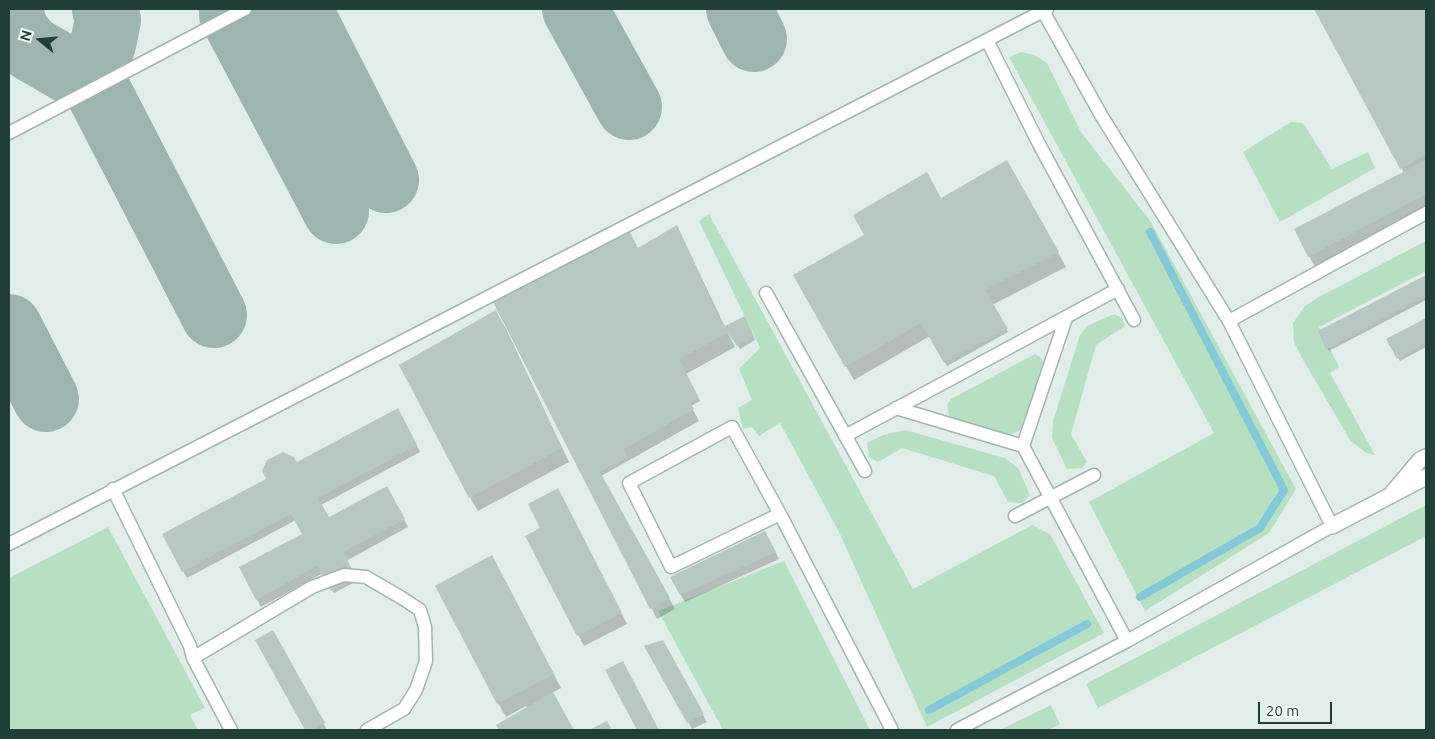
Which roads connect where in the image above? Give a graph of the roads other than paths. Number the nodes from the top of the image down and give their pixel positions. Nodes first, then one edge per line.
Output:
1 (245, 9) edge
2 (1045, 10) edge
3 (987, 40) junction
4 (9, 133) edge
5 (1426, 213) edge
6 (1118, 289) junction
7 (766, 293) dead end
8 (1066, 318) junction
9 (1134, 320) dead end
10 (1229, 321) junction
11 (896, 408) junction
12 (845, 436) junction
13 (1022, 446) junction
14 (1426, 457) edge
15 (865, 471) dead end
16 (1094, 475) dead end
17 (1426, 478) edge
18 (113, 490) junction
19 (1050, 498) junction
20 (1388, 498) junction
21 (780, 514) junction
22 (1015, 516) dead end
23 (1332, 526) junction
24 (9, 544) edge
25 (1127, 641) junction
26 (193, 658) junction
27 (231, 730) edge
28 (367, 730) edge
29 (892, 730) edge
30 (957, 730) edge

1 - 4 lane
2 - 3 lane
2 - 10 lane
3 - 6 lane
3 - 18 lane
5 - 10 lane
6 - 8 lane
6 - 9 lane
7 - 12 lane
8 - 11 lane
8 - 13 lane
10 - 23 lane
11 - 12 lane
11 - 13 lane
12 - 15 lane
13 - 19 lane
14 - 20 street
16 - 19 lane
17 - 20 street
18 - 24 lane
18 - 26 lane
19 - 22 lane
19 - 25 lane
20 - 23 street
21 - 21 lane
21 - 29 lane
23 - 25 lane
25 - 30 lane
26 - 27 lane
26 - 28 lane

